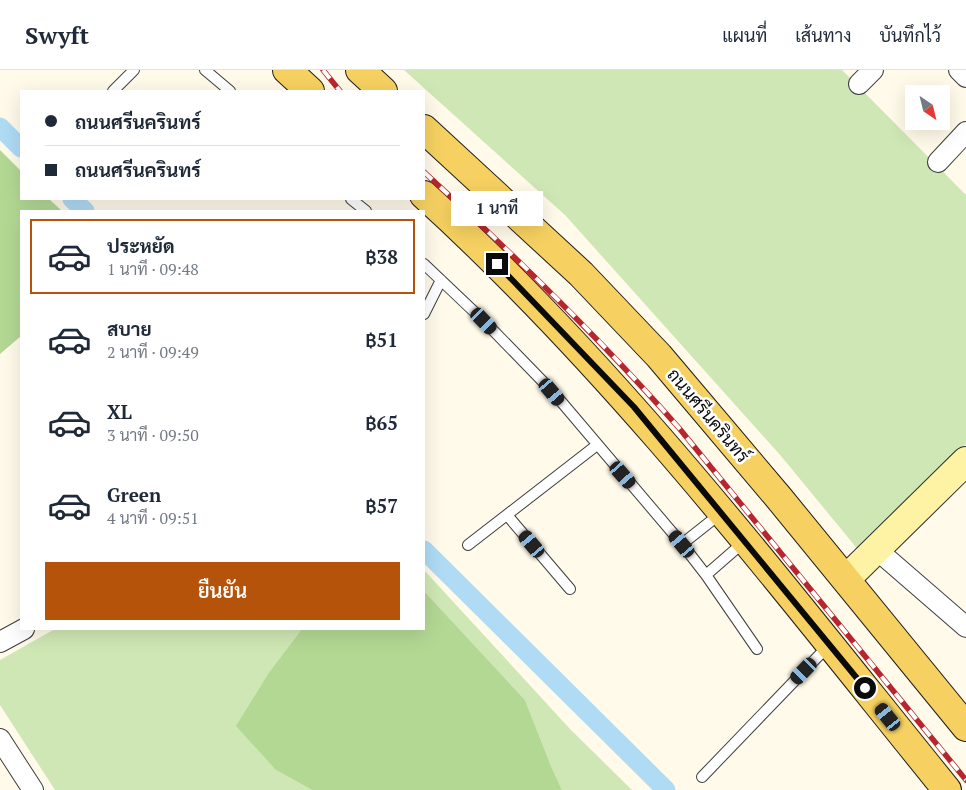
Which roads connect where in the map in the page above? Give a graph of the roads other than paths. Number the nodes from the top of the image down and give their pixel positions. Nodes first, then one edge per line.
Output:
1 (134, 70) edge
2 (205, 70) edge
3 (286, 70) edge
4 (360, 70) edge
5 (873, 70) edge
6 (959, 70) edge
7 (966, 77) edge
8 (859, 84) dead end
9 (114, 90) edge
10 (229, 90) edge
11 (309, 90) edge
12 (382, 90) edge
13 (425, 129) edge
14 (966, 132) edge
15 (938, 162) dead end
16 (425, 196) edge
17 (352, 200) edge
18 (365, 210) edge
19 (425, 265) edge
20 (441, 280) junction
21 (425, 312) edge
22 (597, 445) junction
23 (966, 461) edge
24 (721, 513) junction
25 (507, 514) junction
26 (745, 541) junction
27 (468, 544) dead end
28 (682, 544) junction
29 (876, 549) junction
30 (706, 575) junction
31 (846, 580) junction
32 (570, 589) dead end
33 (966, 627) edge
34 (22, 630) edge
35 (0, 642) edge
36 (829, 644) junction
37 (757, 649) dead end
38 (966, 727) edge
39 (0, 740) edge
40 (702, 777) dead end
41 (33, 790) edge
42 (947, 790) edge

1 - 9 lane
2 - 10 lane
3 - 11 main road
4 - 12 main road
5 - 8 street
6 - 7 street
13 - 31 main road, ถนนศรีนครินทร์
14 - 15 street
16 - 24 main road
17 - 18 lane
19 - 20 lane
20 - 21 lane
20 - 22 lane
22 - 25 lane
22 - 28 lane
23 - 29 street
24 - 26 main road
24 - 28 lane
25 - 27 lane
25 - 32 lane
26 - 30 lane
26 - 36 main road
28 - 30 lane
29 - 31 street
29 - 33 street
30 - 37 lane
31 - 38 main road, ถนนศรีนครินทร์
34 - 35 street
36 - 40 lane
36 - 42 main road
39 - 41 street

